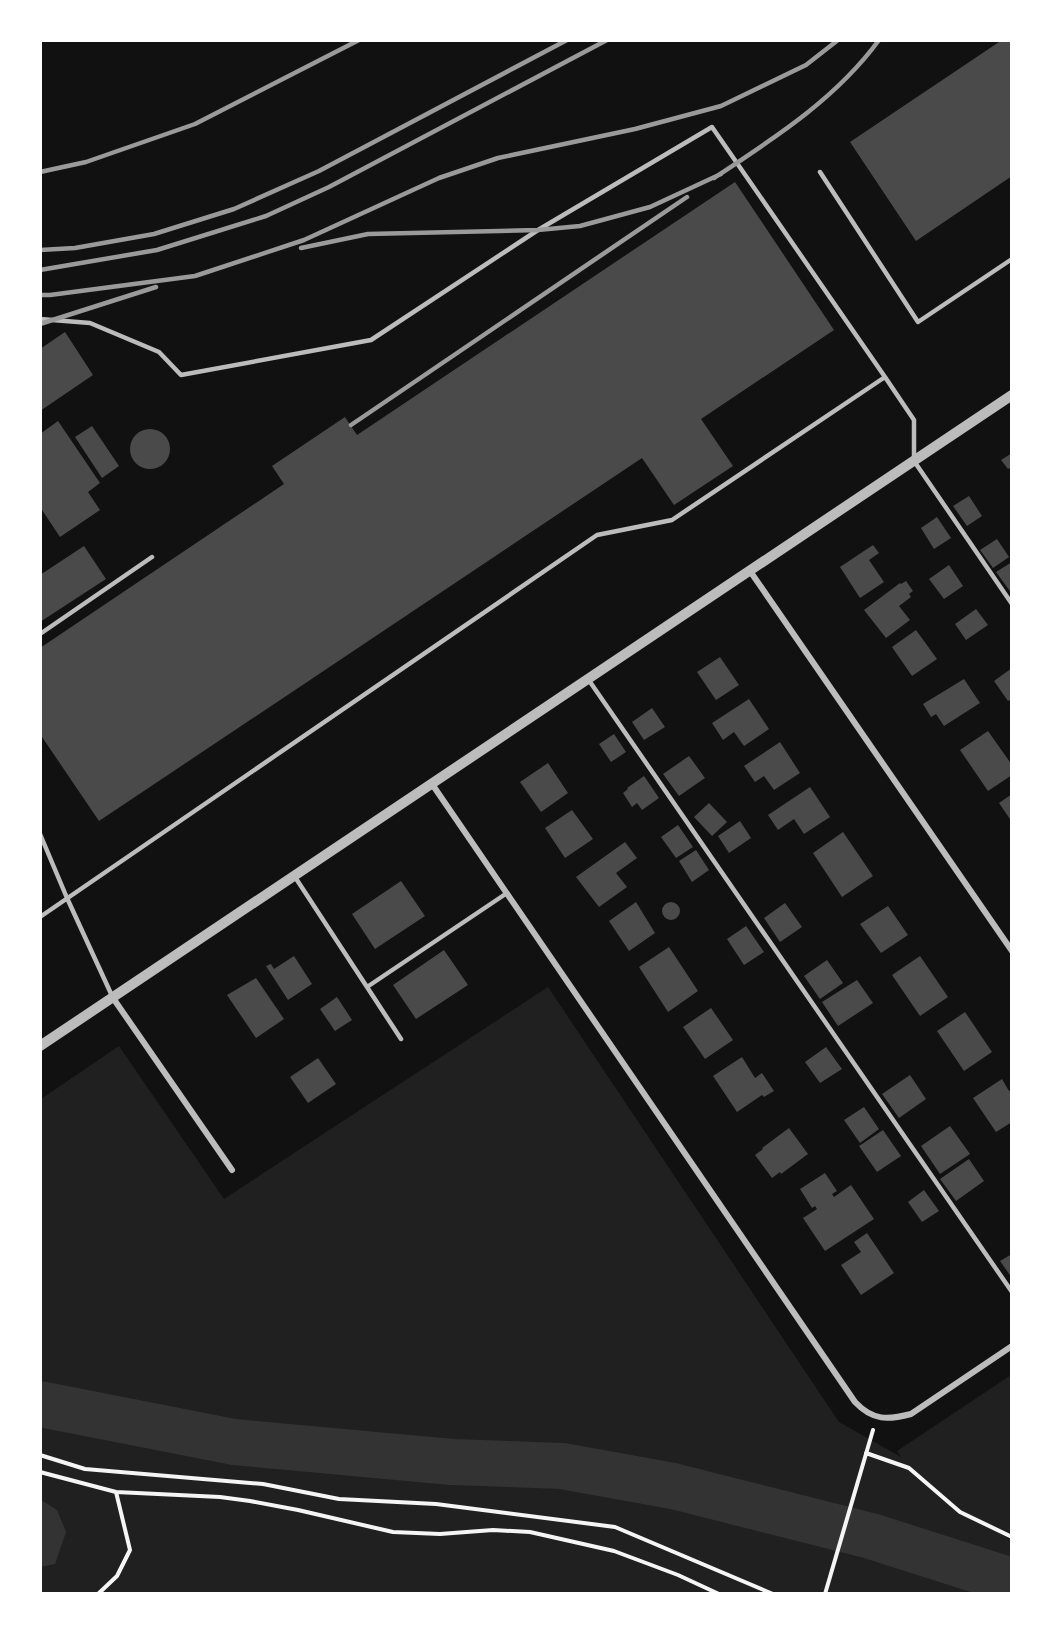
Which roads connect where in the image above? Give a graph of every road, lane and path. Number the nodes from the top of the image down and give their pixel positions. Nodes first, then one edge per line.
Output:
1 (820, 172) dead end
2 (1011, 259) edge
3 (40, 319) edge
4 (885, 377) junction
5 (1011, 395) edge
6 (914, 461) junction
7 (152, 557) dead end
8 (750, 571) junction
9 (1011, 604) edge
10 (40, 634) edge
11 (588, 679) junction
12 (432, 784) junction
13 (40, 834) edge
14 (295, 876) junction
15 (507, 893) junction
16 (67, 898) junction
17 (40, 917) edge
18 (1011, 951) edge
19 (367, 987) junction
20 (113, 998) junction
21 (401, 1039) dead end
22 (40, 1046) edge
23 (232, 1170) dead end
24 (1011, 1292) edge
25 (1011, 1346) edge
26 (870, 1440) dead end
27 (866, 1453) junction
28 (40, 1455) edge
29 (40, 1472) edge
30 (116, 1492) junction
31 (1011, 1537) edge
32 (98, 1593) edge
33 (719, 1593) edge
34 (773, 1593) edge
35 (825, 1593) edge

1 - 2 lane
3 - 4 lane
4 - 6 lane
4 - 16 lane
5 - 6 street
6 - 8 street
6 - 9 lane
7 - 10 lane
8 - 11 street
8 - 18 street
11 - 12 street
11 - 24 lane
12 - 14 street
12 - 15 street
13 - 16 lane
14 - 19 lane
14 - 20 street
15 - 19 lane
15 - 25 street
16 - 17 lane
16 - 20 lane
19 - 21 lane
20 - 22 street
20 - 23 street
26 - 27 path
27 - 31 path
27 - 35 path
28 - 34 path
29 - 30 path
30 - 32 path
30 - 33 path

